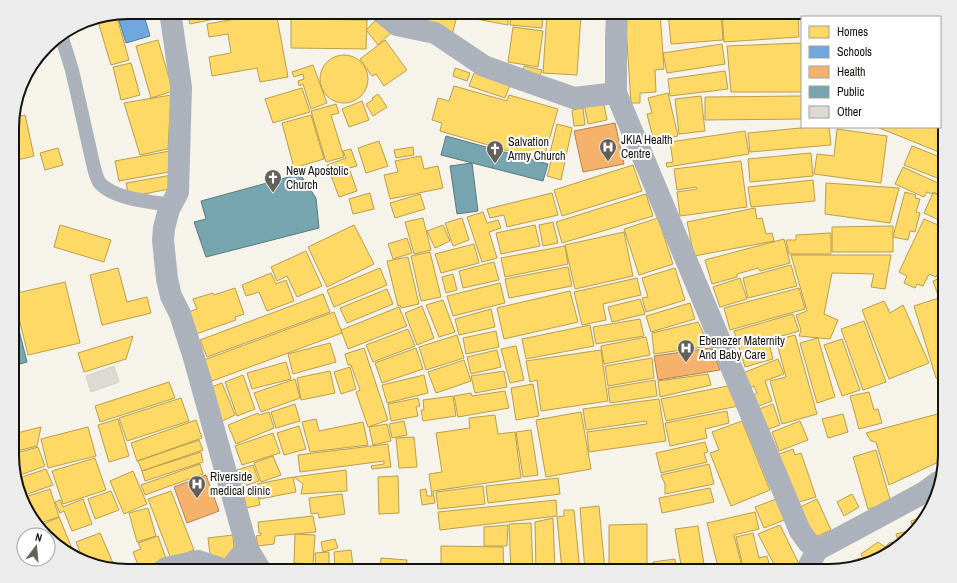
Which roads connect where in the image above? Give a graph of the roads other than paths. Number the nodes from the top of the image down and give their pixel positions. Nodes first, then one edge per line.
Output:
1 (171, 19) edge
2 (390, 19) edge
3 (617, 19) edge
4 (63, 41) edge
5 (616, 93) junction
6 (172, 205) junction
7 (933, 485) edge
8 (247, 548) junction
9 (817, 550) junction
10 (234, 564) edge
11 (257, 564) edge
12 (810, 564) edge

1 - 6 street
2 - 5 street
3 - 5 street
4 - 6 lane
5 - 9 street
6 - 8 street
7 - 9 street
8 - 10 street
8 - 11 street
9 - 12 street

